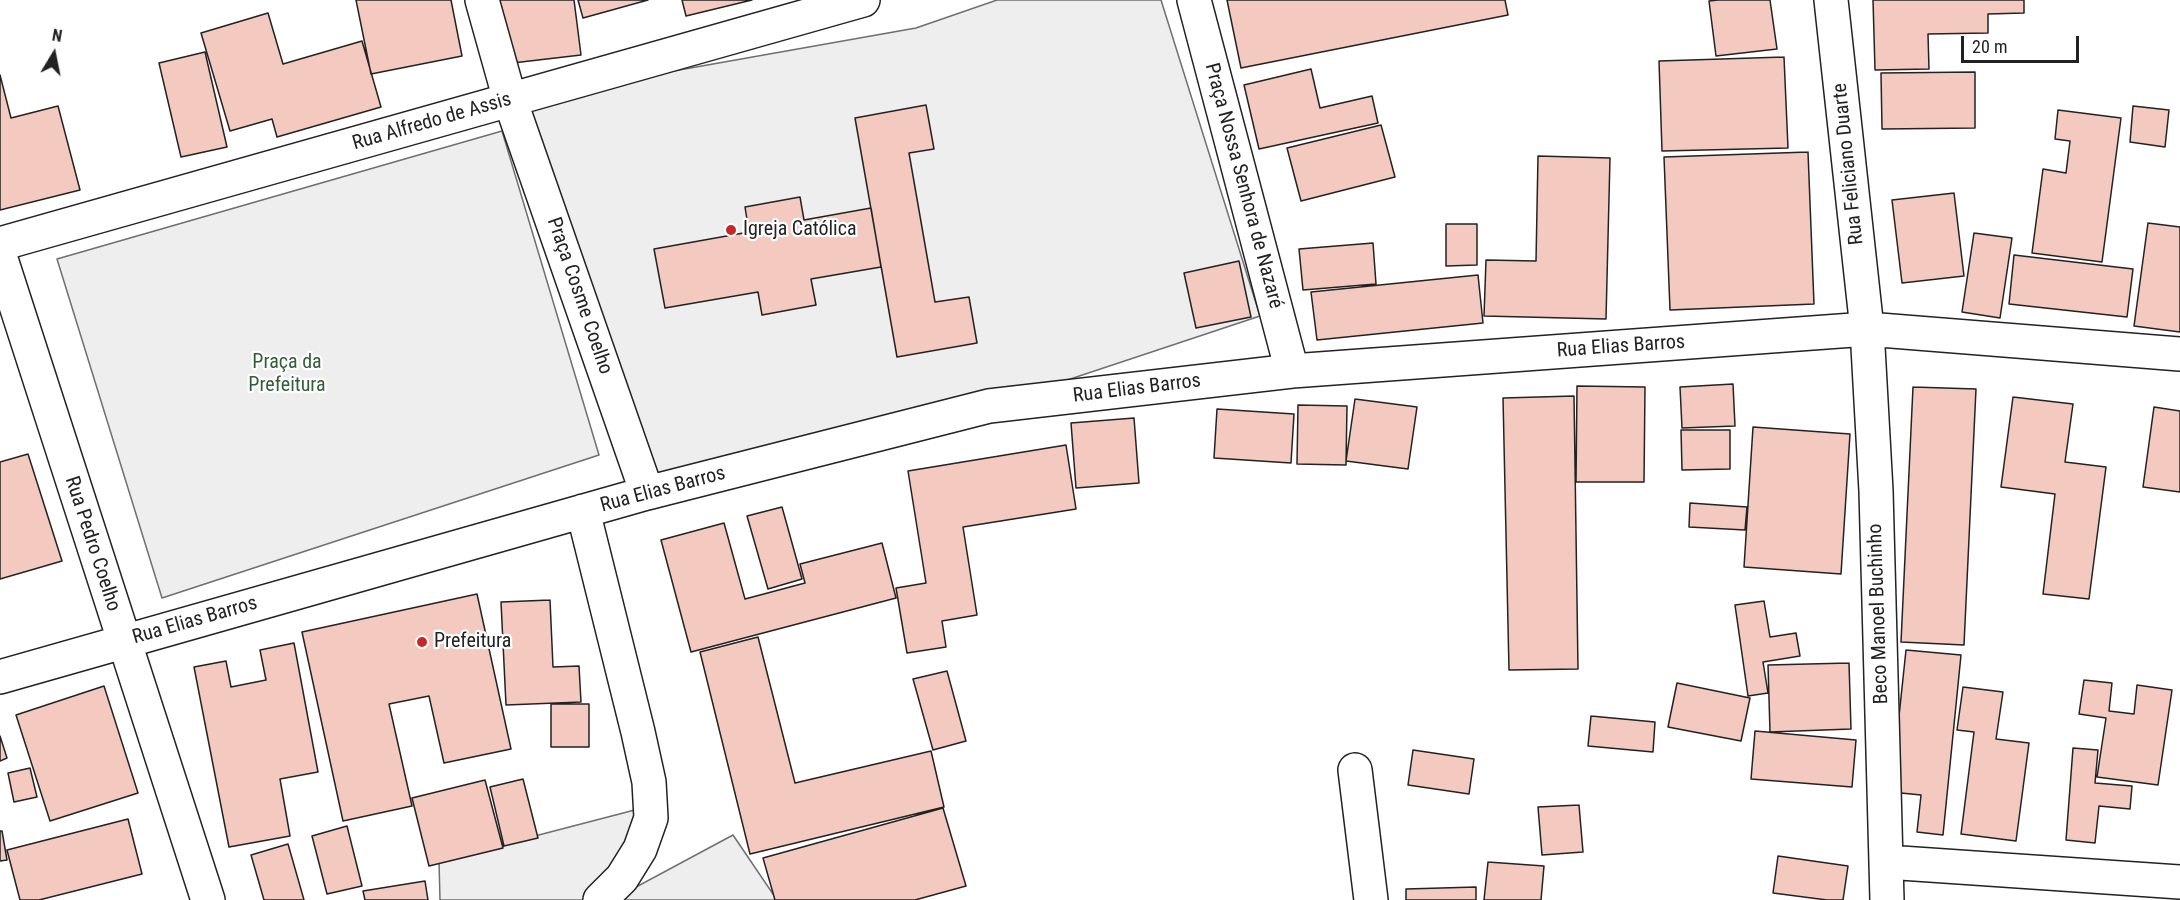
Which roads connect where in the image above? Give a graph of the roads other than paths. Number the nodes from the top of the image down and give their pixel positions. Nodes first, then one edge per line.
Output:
1 (482, 0) edge
2 (863, 0) edge
3 (1194, 0) edge
4 (1831, 0) edge
5 (510, 100) junction
6 (0, 244) edge
7 (0, 256) edge
8 (1867, 329) junction
9 (2180, 354) edge
10 (1292, 371) junction
11 (647, 493) junction
12 (583, 511) junction
13 (123, 642) junction
14 (0, 677) edge
15 (1355, 770) dead end
16 (1886, 862) junction
17 (2180, 882) edge
18 (208, 900) edge
19 (600, 900) edge
20 (1371, 900) edge
21 (1887, 900) edge

1 - 5 street, Praça Cosme Coelho
2 - 5 street, Rua Alfredo de Assis
3 - 10 street, Praça Nossa Senhora de Nazaré
4 - 8 street, Rua Feliciano Duarte
5 - 6 street, Rua Alfredo de Assis
5 - 11 street, Praça Cosme Coelho
7 - 13 street, Rua Pedro Coelho
8 - 9 street, Rua Elias Barros
8 - 10 street, Rua Elias Barros
8 - 16 street, Beco Manoel Buchinho
10 - 11 street, Rua Elias Barros
11 - 12 street, Rua Elias Barros
12 - 13 street, Rua Elias Barros
12 - 19 street
13 - 14 street, Rua Elias Barros
13 - 18 street, Rua Pedro Coelho
15 - 20 street
16 - 17 street
16 - 21 street, Beco Manoel Buchinho

